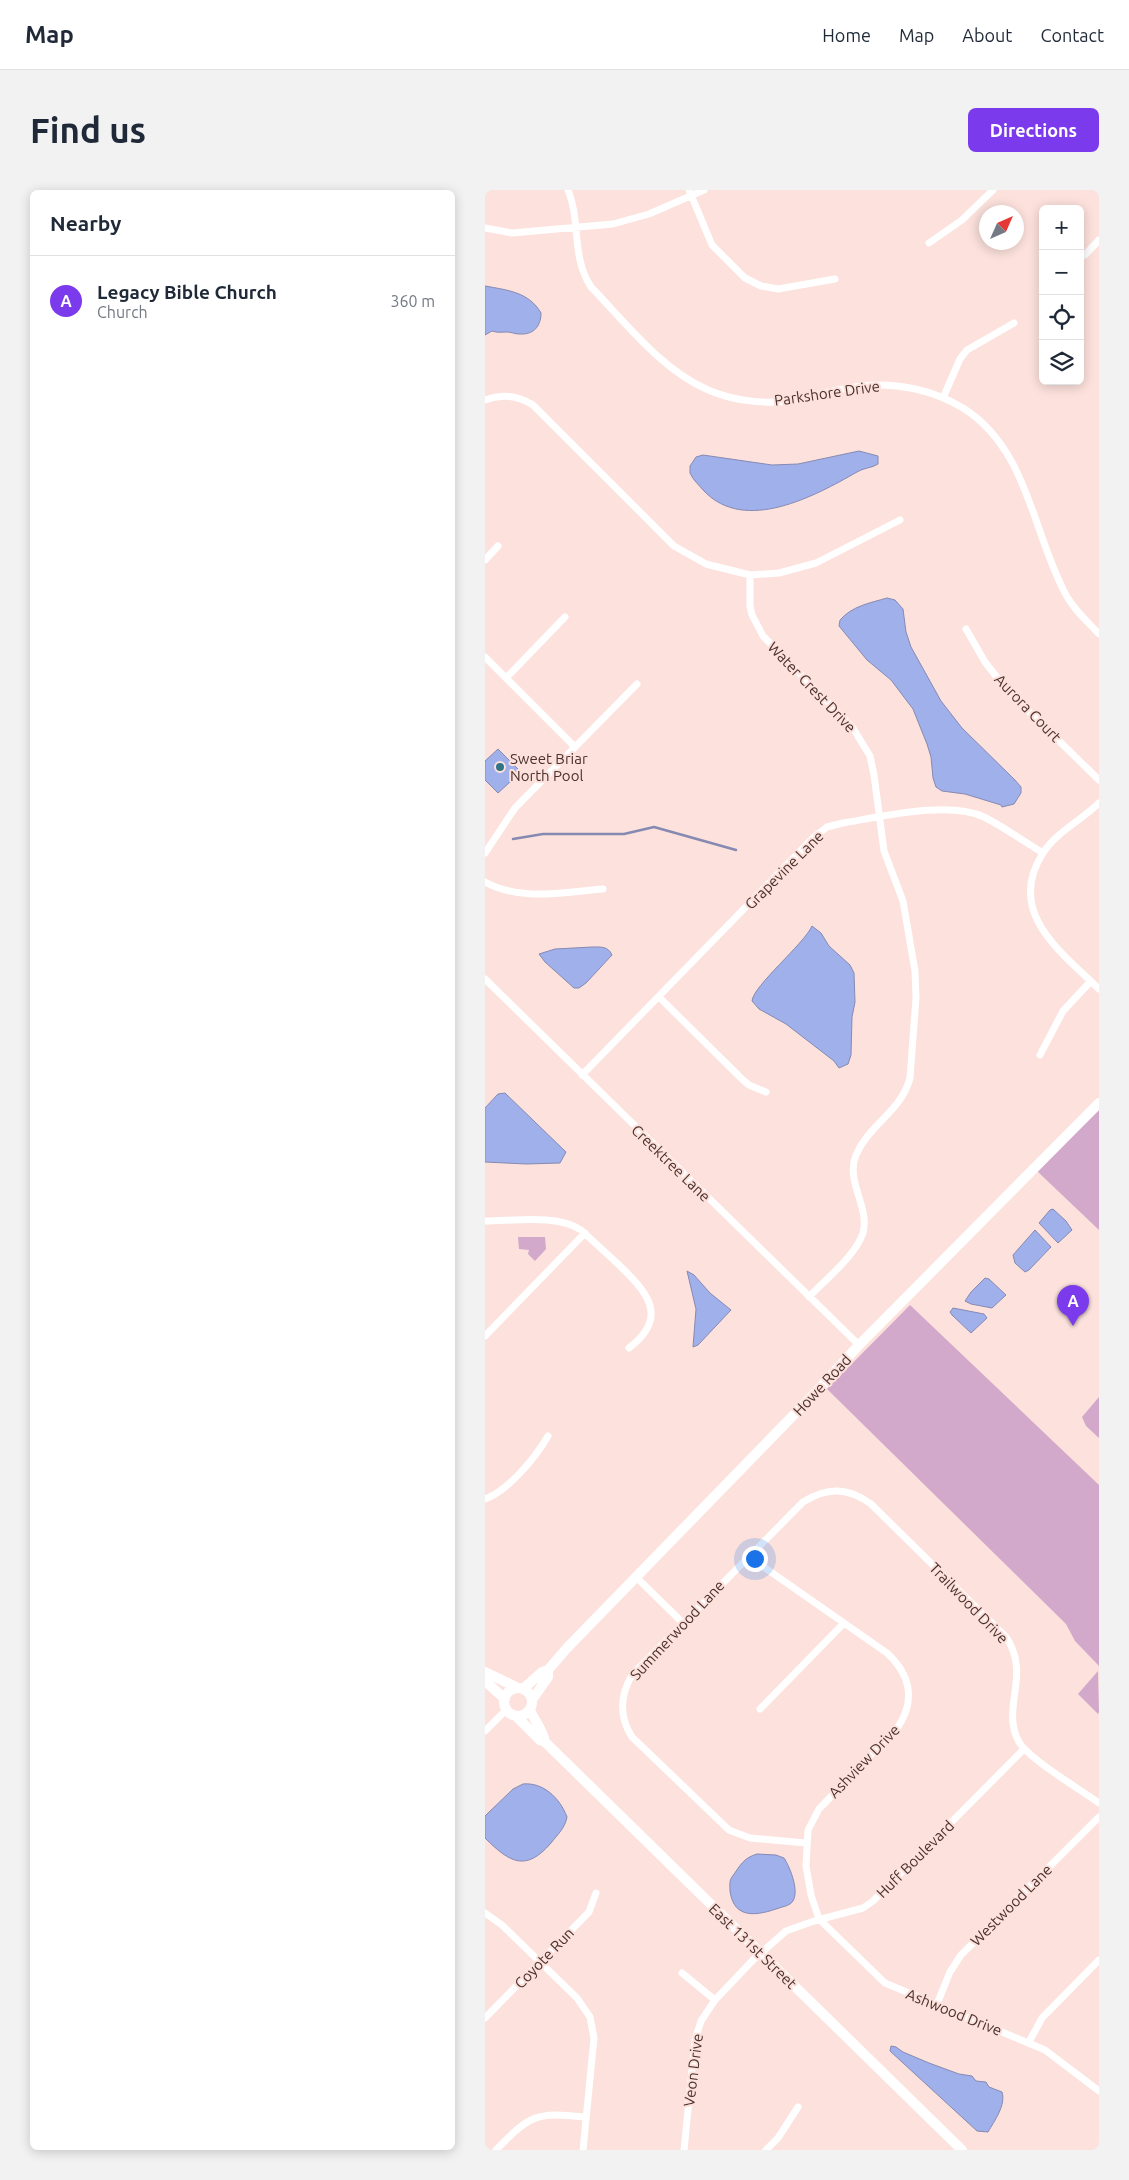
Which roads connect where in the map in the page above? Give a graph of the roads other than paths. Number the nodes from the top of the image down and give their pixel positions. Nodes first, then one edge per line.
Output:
1 (568, 190) edge
2 (704, 190) edge
3 (993, 190) edge
4 (690, 192) edge
5 (575, 226) junction
6 (485, 228) edge
7 (1099, 240) edge
8 (929, 243) dead end
9 (1085, 255) dead end
10 (835, 279) dead end
11 (1013, 323) dead end
12 (943, 398) junction
13 (485, 400) edge
14 (900, 520) dead end
15 (498, 546) dead end
16 (485, 560) edge
17 (750, 575) junction
18 (565, 617) dead end
19 (966, 629) dead end
20 (1099, 634) edge
21 (485, 657) edge
22 (506, 678) junction
23 (637, 684) dead end
24 (574, 746) junction
25 (1099, 780) edge
26 (1099, 802) edge
27 (879, 817) junction
28 (485, 853) edge
29 (1043, 853) junction
30 (485, 882) edge
31 (603, 889) dead end
32 (485, 979) edge
33 (1091, 981) junction
34 (1099, 989) edge
35 (659, 997) junction
36 (1040, 1055) dead end
37 (582, 1075) junction
38 (766, 1092) dead end
39 (1099, 1103) edge
40 (485, 1221) edge
41 (585, 1233) junction
42 (809, 1297) junction
43 (485, 1336) edge
44 (859, 1345) junction
45 (629, 1348) dead end
46 (548, 1436) dead end
47 (844, 1491) joint
48 (485, 1499) edge
49 (748, 1556) junction
50 (636, 1577) junction
51 (683, 1623) junction
52 (844, 1623) junction
53 (549, 1670) junction
54 (485, 1672) edge
55 (485, 1681) edge
56 (520, 1689) junction
57 (506, 1704) junction
58 (531, 1705) junction
59 (760, 1710) dead end
60 (516, 1716) junction
61 (485, 1731) edge
62 (545, 1742) junction
63 (1024, 1749) junction
64 (1099, 1803) edge
65 (1099, 1817) edge
66 (806, 1843) junction
67 (596, 1893) dead end
68 (485, 1913) edge
69 (819, 1919) junction
70 (761, 1953) junction
71 (1099, 1960) edge
72 (540, 1962) junction
73 (682, 1973) dead end
74 (715, 2000) junction
75 (937, 2004) junction
76 (485, 2018) edge
77 (1029, 2042) junction
78 (1099, 2091) edge
79 (798, 2107) dead end
80 (585, 2117) junction
81 (496, 2150) edge
82 (583, 2150) edge
83 (684, 2150) edge
84 (767, 2150) edge
85 (962, 2150) edge

1 - 5 street, Parkshore Drive
2 - 4 street
3 - 8 street
4 - 5 street
4 - 10 street
5 - 6 street
5 - 12 street, Parkshore Drive
7 - 9 street
11 - 12 street
12 - 20 street, Parkshore Drive
13 - 17 street
14 - 17 street
15 - 16 street
17 - 27 street, Water Crest Drive
18 - 22 street
19 - 25 street, Aurora Court
21 - 22 street
22 - 24 street
23 - 24 street
24 - 28 street
26 - 29 street
27 - 29 street, Grapevine Lane
27 - 35 street, Grapevine Lane
27 - 42 street, Water Crest Drive
29 - 33 street
30 - 31 street
32 - 37 street, Creektree Lane
33 - 34 street
33 - 36 street
35 - 37 street, Grapevine Lane
35 - 38 street
37 - 42 street, Creektree Lane
39 - 44 street, Howe Road
40 - 41 street
41 - 43 street
41 - 45 street
42 - 44 street, Creektree Lane
44 - 50 street, Howe Road
46 - 48 street
47 - 49 street, Summerwood Lane
47 - 63 street, Trailwood Drive
49 - 51 street, Summerwood Lane
49 - 52 street, Ashview Drive
50 - 51 street
50 - 53 street, Howe Road
51 - 66 street, Summerwood Lane
52 - 59 street
52 - 66 street, Ashview Drive
53 - 56 street, Howe Road
53 - 58 street, Howe Road
54 - 56 street
55 - 57 street
56 - 57 street
56 - 58 street
57 - 60 street
57 - 61 street
58 - 60 street
58 - 62 street, East 131st Street
60 - 62 street, East 131st Street
62 - 70 street, East 131st Street
63 - 64 street, Trailwood Drive
63 - 69 street, Huff Boulevard
65 - 75 street, Westwood Lane
66 - 69 street, Ashview Drive
67 - 72 street, Coyote Run
68 - 72 street
69 - 70 street, Huff Boulevard
69 - 75 street, Ashwood Drive
70 - 74 street, Veon Drive
70 - 85 street, East 131st Street
71 - 77 street
72 - 76 street, Coyote Run
72 - 80 street
73 - 74 street
74 - 83 street, Veon Drive
75 - 77 street, Ashwood Drive
77 - 78 street, Ashwood Drive
79 - 84 street
80 - 81 street
80 - 82 street

